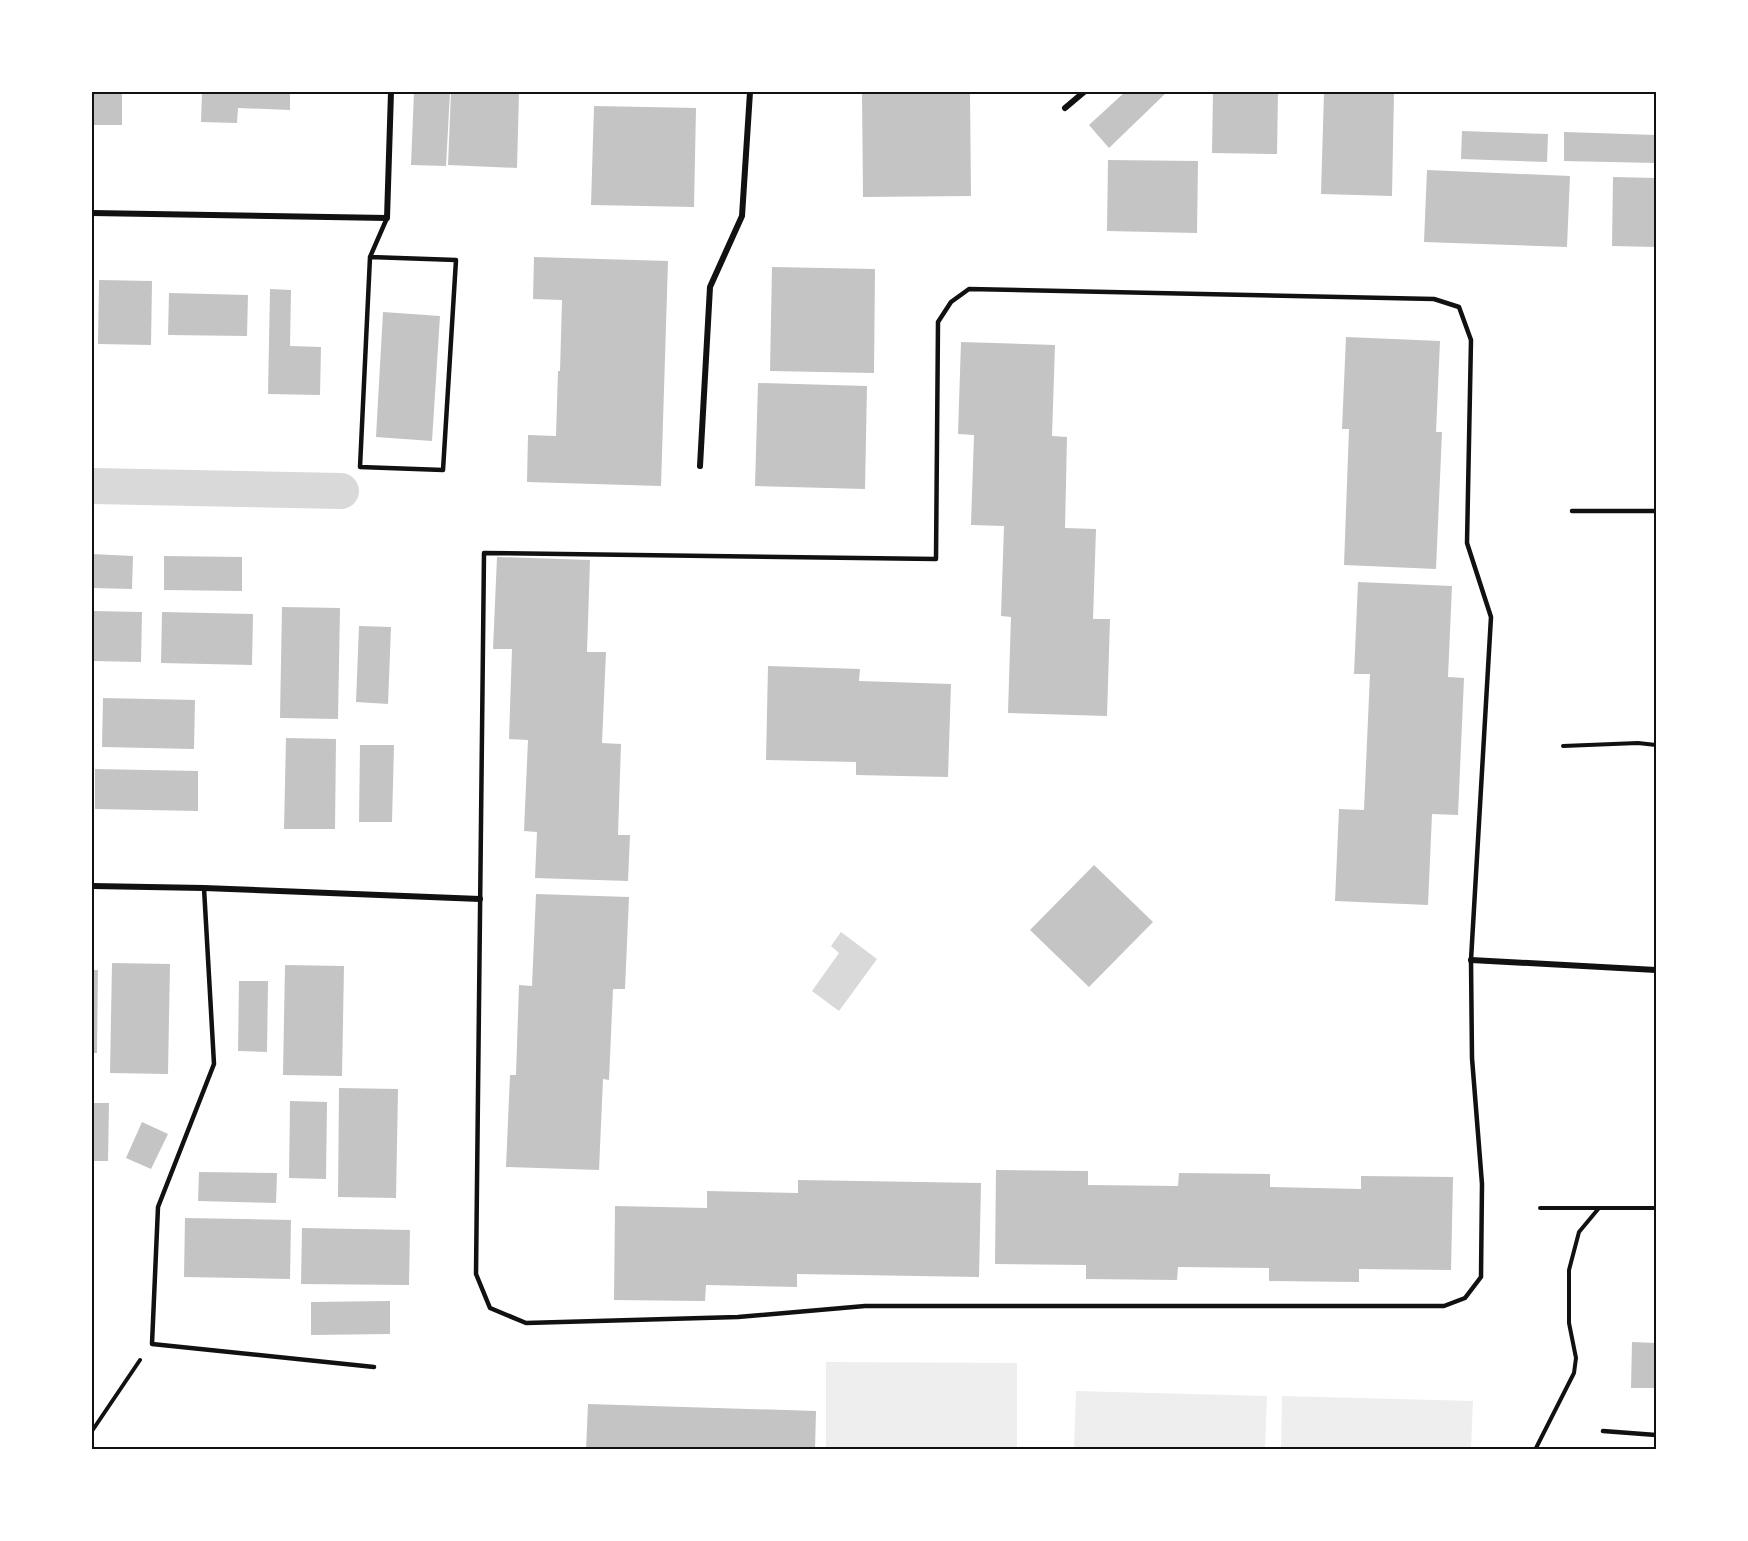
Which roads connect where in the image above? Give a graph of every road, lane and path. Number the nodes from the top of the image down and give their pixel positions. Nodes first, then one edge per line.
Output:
1 (391, 92) edge
2 (750, 92) edge
3 (1084, 92) edge
4 (1065, 108) dead end
5 (92, 213) edge
6 (387, 218) junction
7 (370, 256) junction
8 (700, 466) dead end
9 (1572, 511) dead end
10 (1656, 512) edge
11 (1656, 745) edge
12 (1563, 746) dead end
13 (92, 886) edge
14 (204, 888) junction
15 (480, 899) junction
16 (1471, 960) junction
17 (1656, 970) edge
18 (1540, 1208) dead end
19 (1599, 1208) junction
20 (1656, 1208) edge
21 (152, 1344) junction
22 (374, 1367) dead end
23 (92, 1431) edge
24 (1603, 1431) dead end
25 (1656, 1435) edge
26 (1535, 1449) edge

1 - 6 street
2 - 8 street
3 - 4 street
5 - 6 street
6 - 7 lane
7 - 7 lane
9 - 10 lane
11 - 12 path
13 - 14 street
14 - 15 street
14 - 21 lane
15 - 16 lane
15 - 16 lane
16 - 17 street
18 - 19 path
19 - 20 path
19 - 26 path
21 - 22 lane
21 - 23 path
24 - 25 lane

